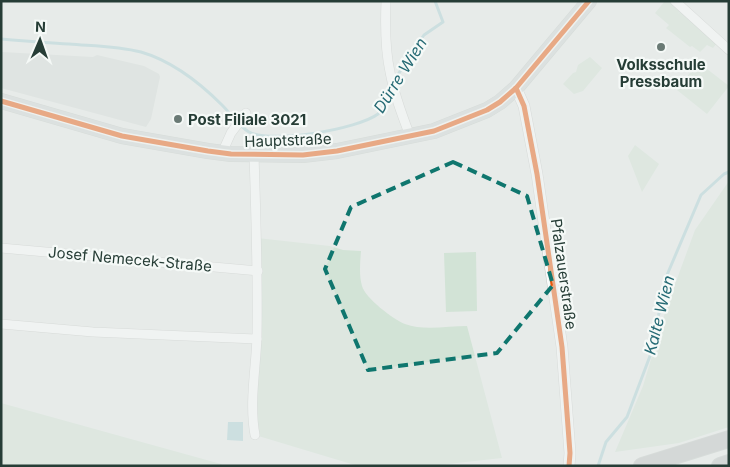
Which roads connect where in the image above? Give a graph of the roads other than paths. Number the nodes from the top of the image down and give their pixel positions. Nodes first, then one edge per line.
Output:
1 (386, 1) edge
2 (589, 1) edge
3 (675, 1) edge
4 (729, 50) edge
5 (516, 88) junction
6 (1, 102) edge
7 (246, 113) dead end
8 (410, 136) junction
9 (222, 153) junction
10 (254, 155) junction
11 (1, 248) edge
12 (258, 271) junction
13 (1, 324) edge
14 (257, 339) junction
15 (255, 435) dead end
16 (729, 439) edge
17 (729, 463) edge
18 (569, 466) edge
19 (642, 466) edge
20 (720, 466) edge

1 - 8 street
2 - 5 main road, Hauptstraße
3 - 4 street
5 - 8 main road, Hauptstraße
5 - 18 street, Pfalzauerstraße
6 - 9 main road, Hauptstraße
7 - 9 street, Hauptstraße
8 - 10 main road, Hauptstraße
9 - 10 main road, Hauptstraße
10 - 12 street
11 - 12 street, Josef Nemecek-Straße
12 - 14 street
13 - 14 street
14 - 15 street
16 - 19 highway
17 - 20 highway

